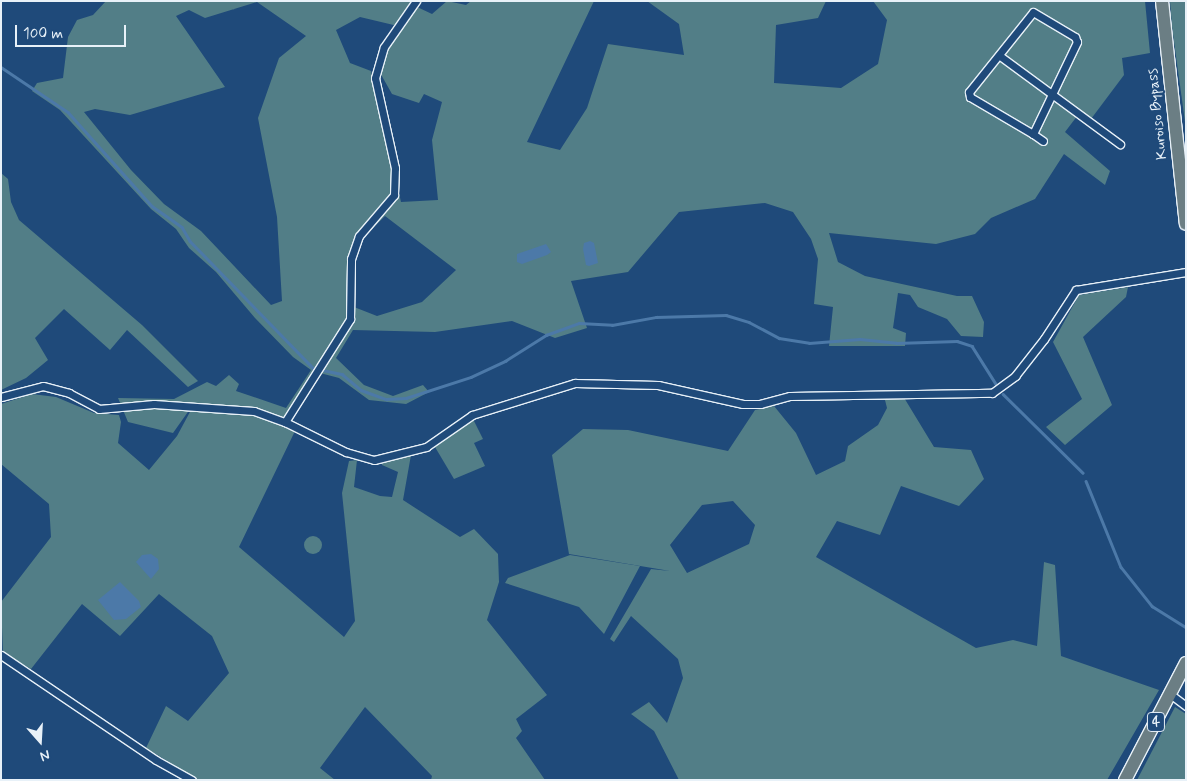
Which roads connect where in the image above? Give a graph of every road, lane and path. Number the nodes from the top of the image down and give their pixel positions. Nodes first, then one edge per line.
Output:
1 (416, 1) edge
2 (1162, 1) edge
3 (1000, 56) junction
4 (1053, 93) junction
5 (1033, 134) junction
6 (1043, 141) dead end
7 (1120, 144) dead end
8 (1186, 224) edge
9 (1186, 272) edge
10 (1, 397) edge
11 (285, 422) junction
12 (1, 655) edge
13 (1186, 663) edge
14 (1170, 694) junction
15 (1186, 706) edge
16 (192, 780) edge
17 (1125, 780) edge

1 - 11 street
2 - 8 highway, Kuroiso Bypass
3 - 4 street
3 - 4 street
3 - 5 street
4 - 5 street
4 - 7 street
5 - 6 street
9 - 11 street
10 - 11 street
12 - 16 street
13 - 14 highway, 4
14 - 15 street
14 - 17 highway, 4

